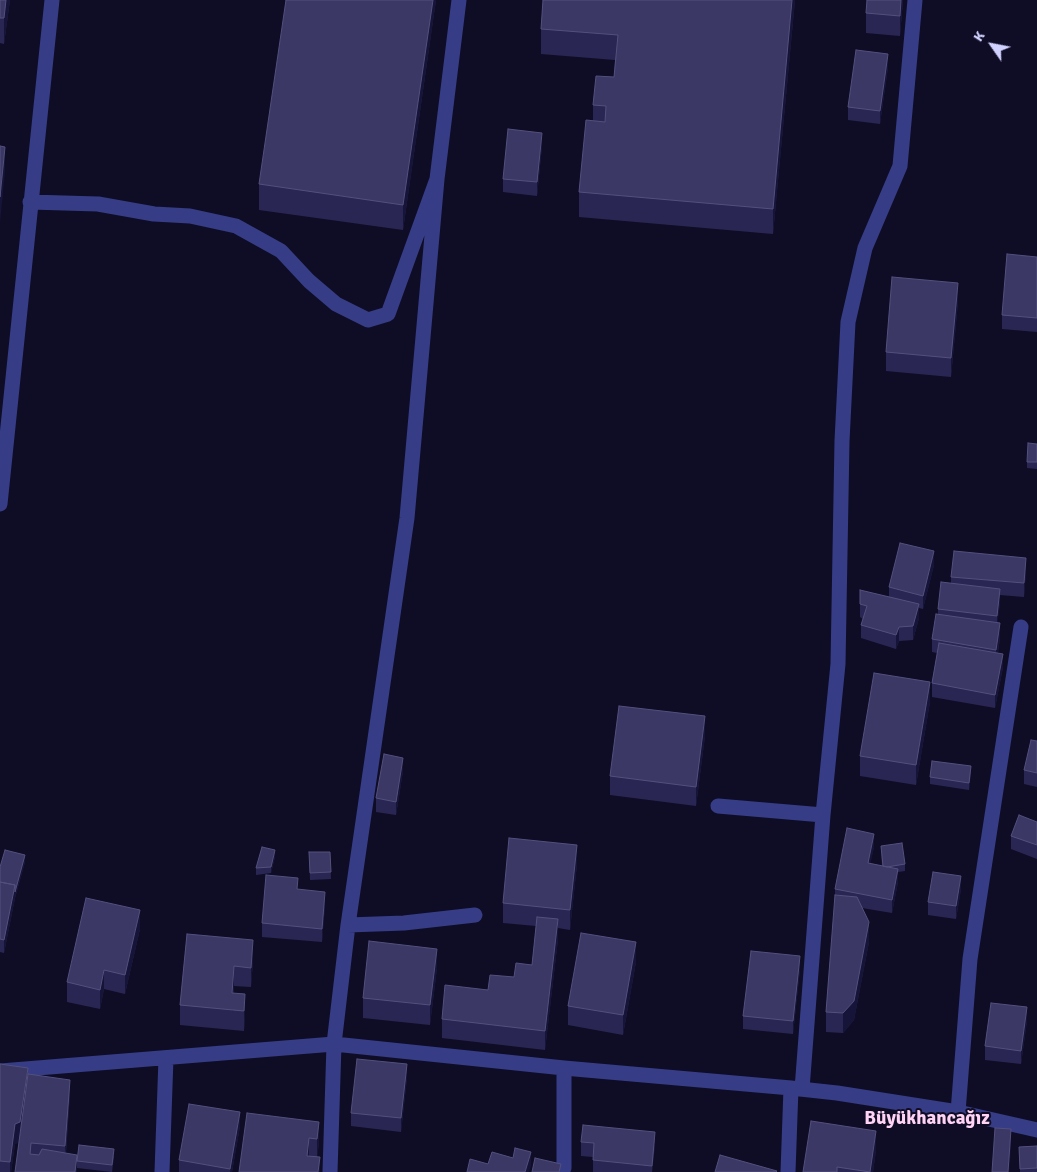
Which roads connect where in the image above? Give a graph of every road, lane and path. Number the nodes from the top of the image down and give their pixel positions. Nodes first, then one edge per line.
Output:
1 (52, 0) edge
2 (459, 0) edge
3 (915, 0) edge
4 (437, 179) junction
5 (30, 202) junction
6 (0, 504) edge
7 (1021, 627) dead end
8 (718, 806) dead end
9 (823, 815) junction
10 (475, 915) dead end
11 (348, 925) junction
12 (334, 1044) junction
13 (166, 1058) junction
14 (564, 1068) junction
15 (0, 1071) edge
16 (797, 1088) junction
17 (958, 1112) junction
18 (1037, 1130) edge
19 (564, 1168) dead end
20 (162, 1172) edge
21 (330, 1172) edge
22 (788, 1172) edge

1 - 5 street
2 - 4 street
3 - 9 street
4 - 5 street
4 - 11 street
5 - 6 street
7 - 17 street
8 - 9 street
9 - 16 street
10 - 11 street
11 - 12 street
12 - 13 street
12 - 14 street
12 - 21 street
13 - 15 street
13 - 20 street
14 - 16 street
14 - 19 street
16 - 17 street
16 - 22 street
17 - 18 street

